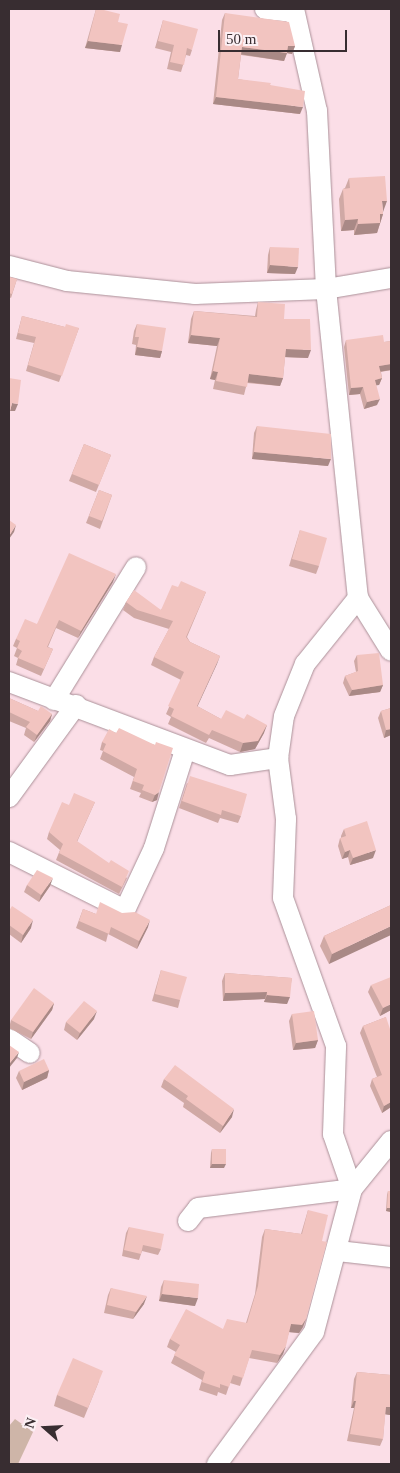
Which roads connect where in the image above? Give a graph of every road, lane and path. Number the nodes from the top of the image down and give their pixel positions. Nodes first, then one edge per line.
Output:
1 (265, 9) edge
2 (294, 11) edge
3 (9, 266) edge
4 (391, 278) edge
5 (326, 289) junction
6 (136, 567) dead end
7 (358, 598) junction
8 (391, 651) edge
9 (9, 682) edge
10 (54, 700) junction
11 (76, 705) junction
12 (185, 750) junction
13 (278, 758) junction
14 (9, 797) edge
15 (9, 852) edge
16 (9, 1039) edge
17 (30, 1053) dead end
18 (391, 1141) edge
19 (352, 1190) junction
20 (188, 1221) dead end
21 (338, 1251) junction
22 (391, 1257) edge
23 (217, 1464) edge

1 - 2 street
2 - 5 street
3 - 5 street
4 - 5 street
5 - 7 street
6 - 10 street
7 - 8 street
7 - 13 street
9 - 10 street
10 - 11 street
11 - 12 street
11 - 14 street
12 - 13 street
12 - 15 street
13 - 19 street
16 - 17 street
18 - 19 street
19 - 20 street
19 - 21 street
21 - 22 street
21 - 23 street

